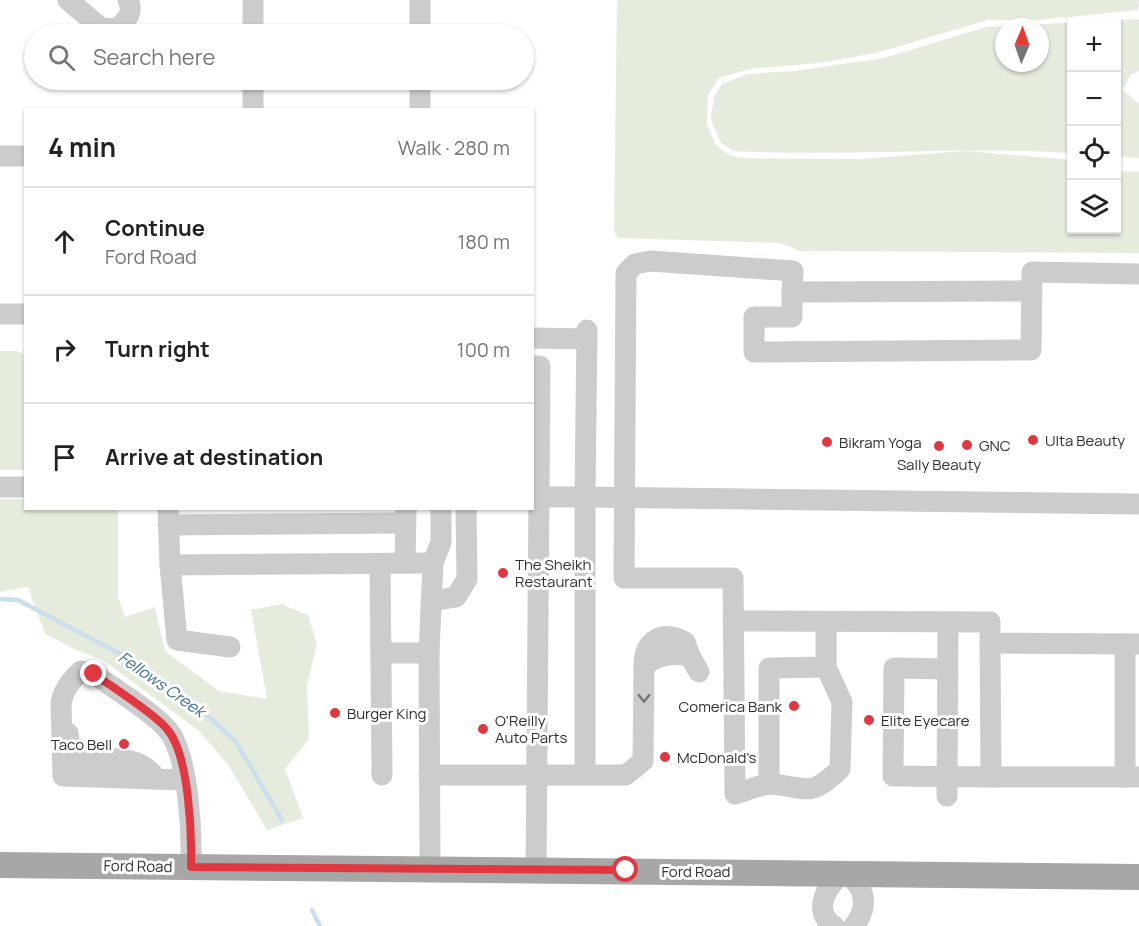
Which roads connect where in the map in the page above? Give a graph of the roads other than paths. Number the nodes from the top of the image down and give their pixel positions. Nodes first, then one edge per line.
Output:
1 (68, 0) edge
2 (128, 0) edge
3 (253, 0) edge
4 (420, 0) edge
5 (95, 24) edge
6 (123, 24) edge
7 (253, 24) edge
8 (420, 24) edge
9 (253, 90) edge
10 (420, 90) edge
11 (253, 108) edge
12 (420, 108) edge
13 (0, 156) edge
14 (24, 156) edge
15 (1139, 274) edge
16 (1032, 291) junction
17 (792, 292) junction
18 (0, 314) edge
19 (24, 314) edge
20 (534, 338) edge
21 (534, 366) edge
22 (0, 487) edge
23 (24, 487) edge
24 (538, 496) junction
25 (585, 497) junction
26 (625, 498) junction
27 (1139, 504) edge
28 (441, 510) edge
29 (466, 510) edge
30 (406, 516) edge
31 (168, 517) edge
32 (405, 563) junction
33 (433, 563) junction
34 (380, 564) junction
35 (170, 565) junction
36 (431, 601) junction
37 (733, 621) junction
38 (826, 622) junction
39 (948, 623) junction
40 (990, 643) junction
41 (1132, 644) edge
42 (230, 647) dead end
43 (382, 652) junction
44 (429, 652) junction
45 (695, 664) dead end
46 (826, 668) junction
47 (947, 669) junction
48 (94, 674) junction
49 (585, 774) junction
50 (382, 775) dead end
51 (429, 775) junction
52 (537, 776) junction
53 (991, 777) junction
54 (1132, 777) edge
55 (156, 779) junction
56 (184, 780) junction
57 (769, 784) junction
58 (947, 786) junction
59 (0, 865) edge
60 (191, 867) junction
61 (430, 869) junction
62 (536, 870) junction
63 (845, 873) junction
64 (1139, 877) edge
65 (834, 926) edge
66 (854, 926) edge

1 - 5 street
2 - 6 street
3 - 7 street
4 - 8 street
9 - 11 street
10 - 12 street
13 - 14 street
15 - 16 street
16 - 17 street
16 - 17 street
17 - 26 street
18 - 19 street
20 - 25 street
21 - 24 street
22 - 23 street
24 - 25 street
24 - 52 street
25 - 26 street
25 - 49 street
26 - 27 street
26 - 37 street
28 - 33 street
29 - 36 street
30 - 31 street
30 - 32 street
31 - 35 street
32 - 33 street
32 - 34 street
33 - 36 street
34 - 35 street
34 - 43 street
35 - 42 street
36 - 44 street
37 - 38 street
37 - 57 street
38 - 39 street
38 - 46 street
39 - 40 street
39 - 47 street
40 - 41 street
40 - 53 street
41 - 54 street
43 - 44 street
43 - 50 street
44 - 51 street
45 -> 49 street
46 - 57 street
46 - 57 street
47 - 58 street
47 - 58 street
48 - 55 street
48 - 55 street
48 - 56 street
49 - 52 street
51 - 52 street
51 - 61 street
52 - 62 street
53 - 54 street
53 - 58 street
55 - 56 street
56 - 60 street
59 - 60 main road, Ford Road
60 - 61 main road, Ford Road
61 - 62 main road, Ford Road
62 - 63 main road, Ford Road
63 - 64 main road, Ford Road
63 - 65 street
63 - 66 street

